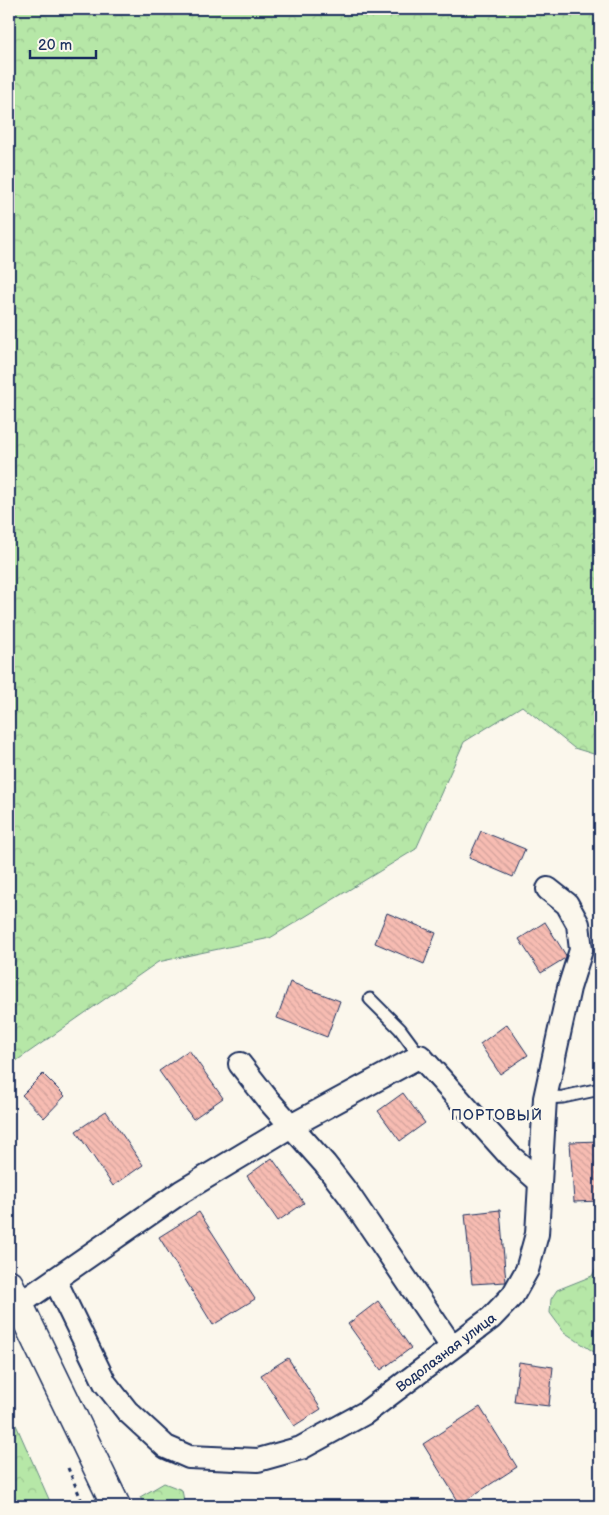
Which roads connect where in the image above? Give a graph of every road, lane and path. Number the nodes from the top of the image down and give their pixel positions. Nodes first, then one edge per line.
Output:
1 (548, 889) dead end
2 (370, 999) dead end
3 (420, 1056) junction
4 (240, 1064) dead end
5 (600, 1089) edge
6 (545, 1098) junction
7 (291, 1126) junction
8 (540, 1182) junction
9 (55, 1280) junction
10 (14, 1294) edge
11 (452, 1347) junction
12 (67, 1466) dead end
13 (84, 1506) edge
14 (116, 1506) edge

1 - 6 street, Водолазная улица
2 - 3 lane
3 - 7 street
3 - 8 street
4 - 7 street
5 - 6 lane
6 - 8 street, Водолазная улица
7 - 9 street
7 - 11 street
8 - 11 street, Водолазная улица
9 - 10 street
9 - 11 street, Водолазная улица
10 - 14 main road
12 - 13 path

